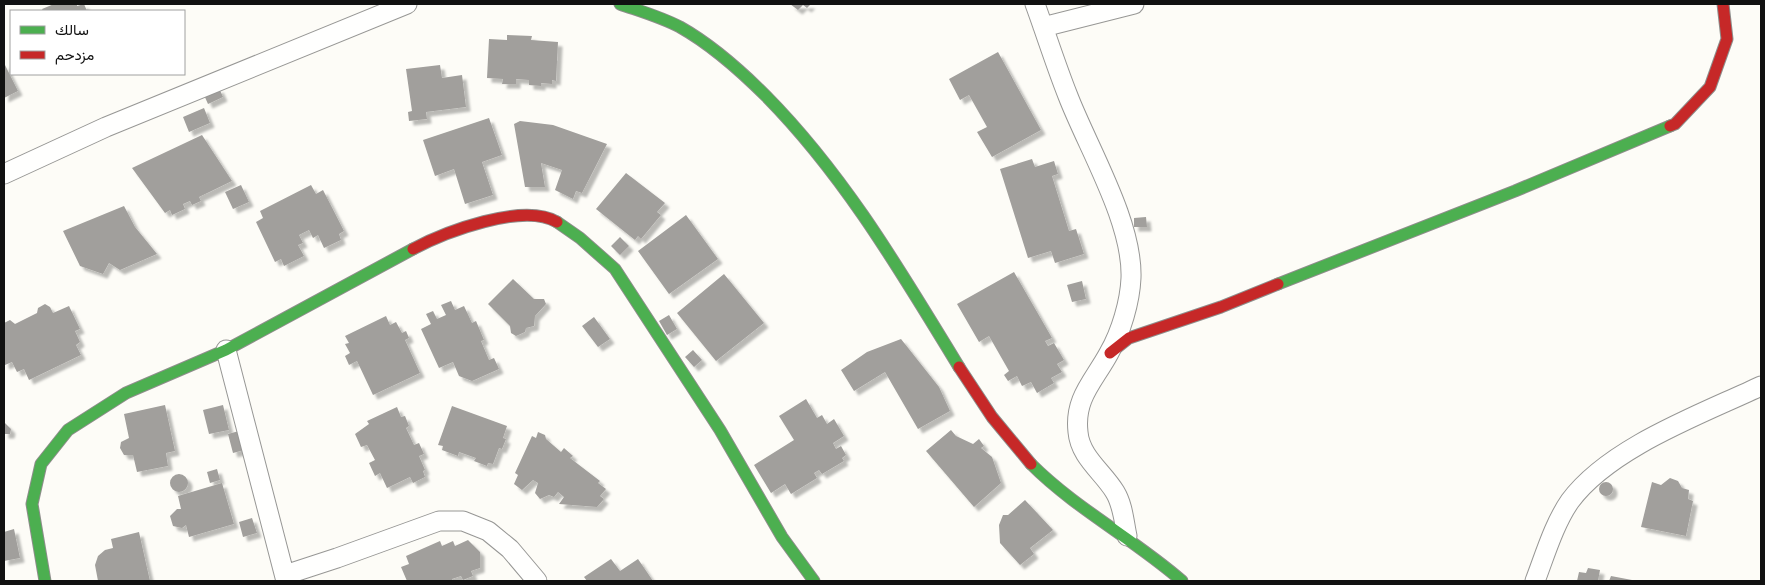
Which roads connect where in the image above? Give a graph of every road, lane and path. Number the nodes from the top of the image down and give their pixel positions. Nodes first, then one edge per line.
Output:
1 (407, 4) edge
2 (620, 4) edge
3 (1035, 4) edge
4 (1134, 4) edge
5 (1723, 4) edge
6 (1044, 27) junction
7 (4, 174) edge
8 (226, 350) junction
9 (1110, 353) junction
10 (1761, 386) edge
11 (1127, 536) junction
12 (285, 578) edge
13 (45, 581) edge
14 (537, 581) edge
15 (814, 581) edge
16 (1182, 581) edge
17 (1535, 581) edge

1 - 7 street
2 - 11 street
3 - 6 street
4 - 6 street
5 - 9 street
6 - 9 street
8 - 12 street
8 - 13 street
8 - 15 street
9 - 11 street
10 - 17 street
11 - 16 street
12 - 14 street

